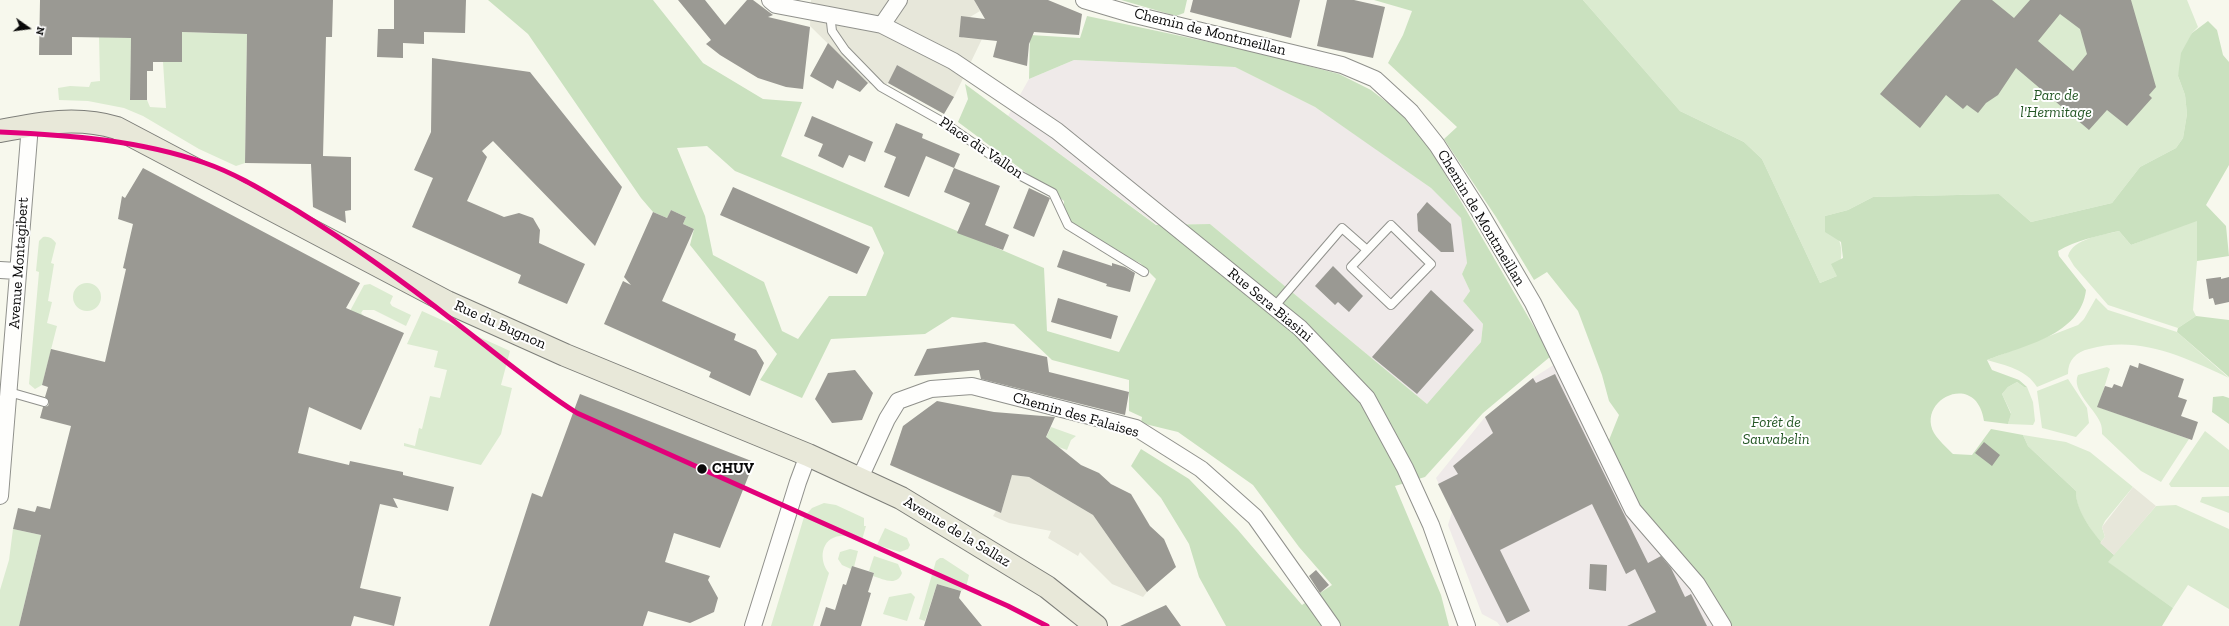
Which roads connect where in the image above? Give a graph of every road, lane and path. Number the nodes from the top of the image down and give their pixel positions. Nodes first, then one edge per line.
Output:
1 (770, 0) edge
2 (899, 0) edge
3 (1084, 0) edge
4 (830, 14) junction
5 (882, 25) junction
6 (30, 125) junction
7 (0, 131) edge
8 (1367, 250) junction
9 (0, 270) edge
10 (17, 271) junction
11 (1144, 272) dead end
12 (1274, 307) junction
13 (9, 392) junction
14 (44, 402) dead end
15 (808, 455) junction
16 (860, 478) junction
17 (0, 496) edge
18 (753, 626) edge
19 (1096, 626) edge
20 (1332, 626) edge
21 (1467, 626) edge
22 (1724, 626) edge

1 - 4 street
2 - 5 street
3 - 22 street, Chemin de Montmeillan
4 - 5 street
4 - 11 lane, Place du Vallon
5 - 12 street, Rue Sera-Biasini
6 - 7 main road, Rue du Bugnon
6 - 10 street, Avenue Montagibert
6 - 15 main road, Rue du Bugnon
8 - 8 lane
8 - 12 lane
9 - 10 street
10 - 13 street, Avenue Montagibert
12 - 21 street, Rue Sera-Biasini
13 - 14 lane
13 - 17 street, Avenue Montagibert
15 - 16 main road, Avenue de la Sallaz
15 - 18 street
16 - 19 main road, Avenue de la Sallaz
16 - 20 street, Chemin des Falaises

